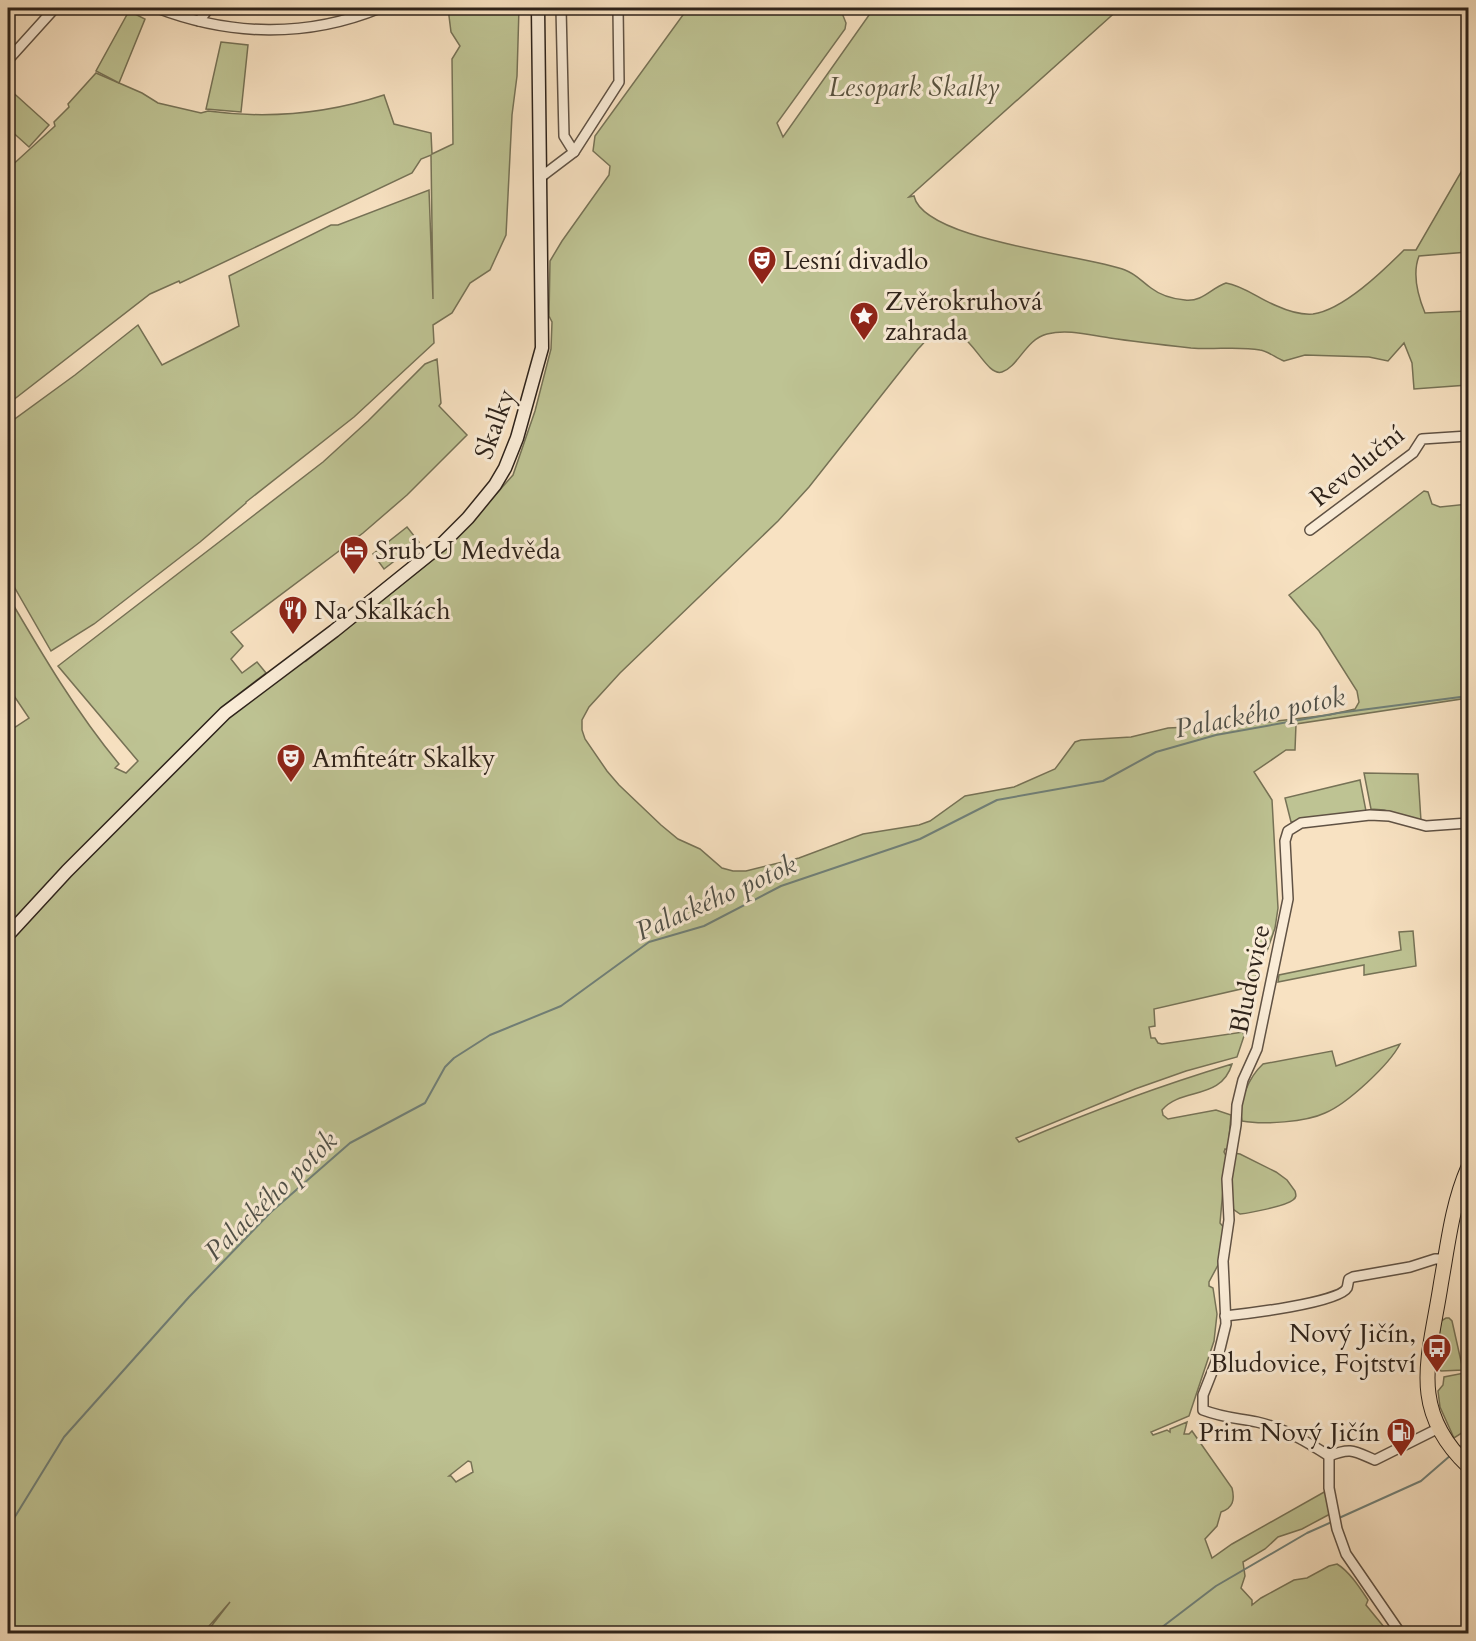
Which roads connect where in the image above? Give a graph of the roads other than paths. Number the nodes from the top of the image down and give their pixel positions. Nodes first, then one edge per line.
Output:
1 (55, 8) edge
2 (157, 8) edge
3 (209, 8) edge
4 (380, 8) edge
5 (538, 8) edge
6 (561, 8) edge
7 (618, 8) edge
8 (199, 21) junction
9 (8, 60) edge
10 (574, 152) junction
11 (541, 177) junction
12 (1468, 436) edge
13 (1310, 530) dead end
14 (1468, 823) edge
15 (8, 935) edge
16 (1468, 1168) edge
17 (1445, 1259) junction
18 (1225, 1316) junction
19 (1439, 1428) junction
20 (1329, 1456) junction
21 (1459, 1457) edge
22 (1401, 1634) edge

1 - 9 street
2 - 8 street
3 - 8 street
4 - 8 street
5 - 11 street, Skalky
6 - 10 street
7 - 10 street
10 - 11 street
11 - 15 street, Skalky
12 - 13 street, Revoluční
14 - 18 street, Bludovice
16 - 17 main road
17 - 18 street
17 - 19 main road
18 - 20 street, Bludovice
19 - 20 street
19 - 21 main road
20 - 22 street

